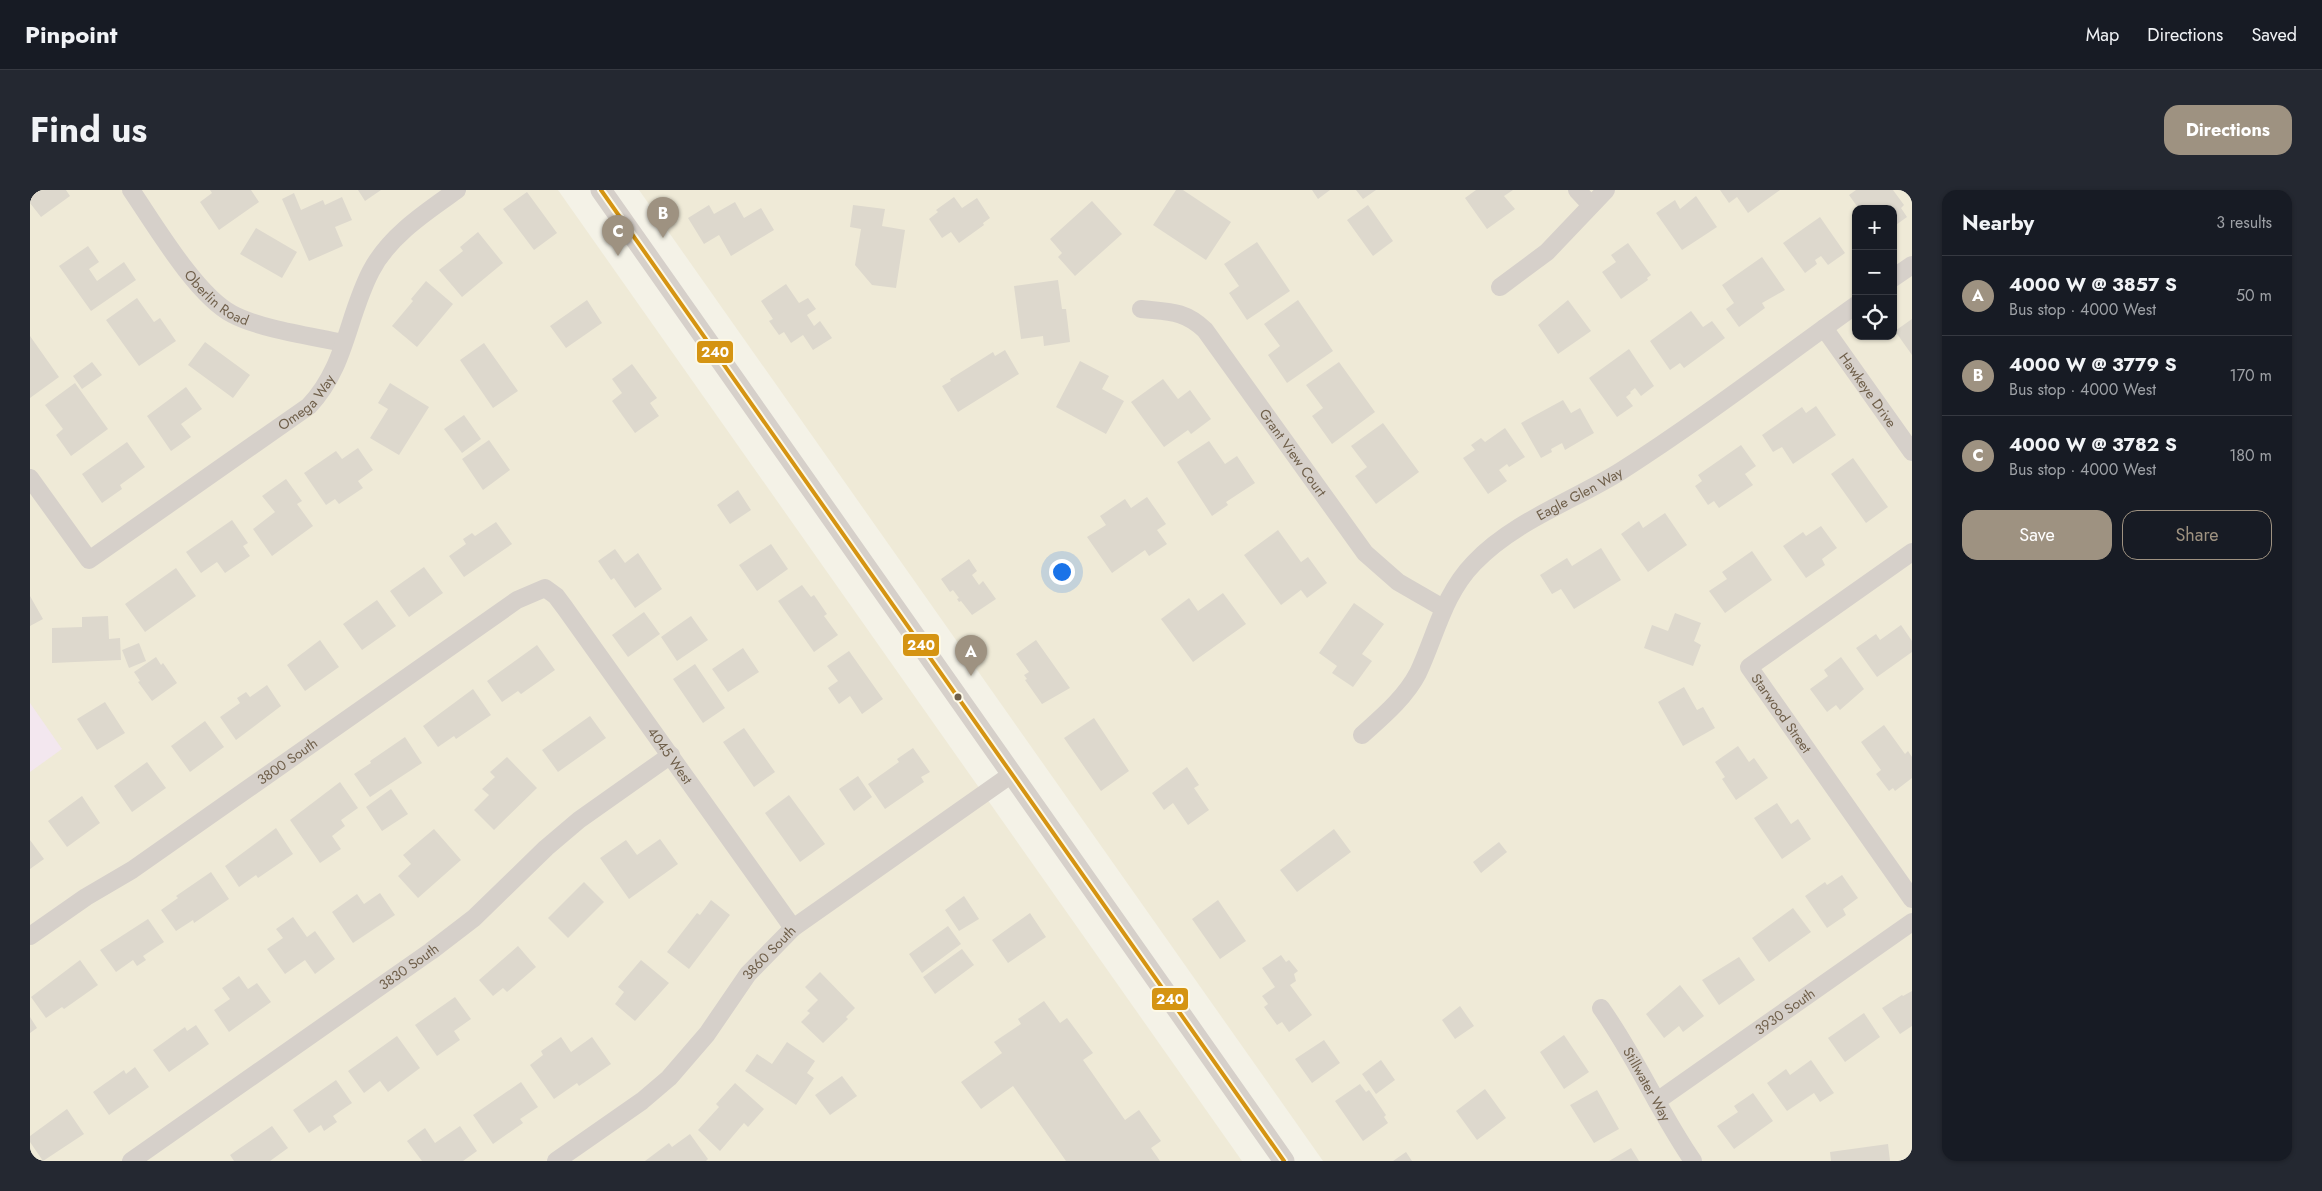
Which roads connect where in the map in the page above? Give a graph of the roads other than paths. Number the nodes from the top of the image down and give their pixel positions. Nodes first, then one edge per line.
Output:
1 (131, 190) edge
2 (457, 190) edge
3 (601, 190) edge
4 (1577, 190) edge
5 (1606, 190) edge
6 (1591, 205) junction
7 (1912, 265) edge
8 (1897, 275) edge
9 (1500, 287) dead end
10 (1852, 308) edge
11 (1141, 309) dead end
12 (1824, 328) junction
13 (343, 344) junction
14 (1912, 452) edge
15 (30, 478) edge
16 (1912, 552) edge
17 (545, 588) joint
18 (1443, 608) junction
19 (1362, 735) dead end
20 (671, 755) junction
21 (1012, 774) junction
22 (1912, 899) edge
23 (1912, 922) edge
24 (792, 928) junction
25 (30, 936) edge
26 (1601, 1008) dead end
27 (1657, 1101) junction
28 (131, 1161) edge
29 (556, 1161) edge
30 (1284, 1161) edge
31 (1693, 1161) edge

1 - 13 street, Oberlin Road
2 - 13 street, Omega Way
3 - 21 street
4 - 6 street
5 - 6 street
6 - 9 street
7 - 8 street
10 - 12 street, Eagle Glen Way
11 - 18 street, Grant View Court
12 - 14 street, Hawkeye Drive
12 - 18 street, Eagle Glen Way
13 - 15 street, Omega Way
16 - 22 street, Starwood Street
17 - 20 street, 4045 West
17 - 25 street, 3800 South
18 - 19 street, Eagle Glen Way
20 - 24 street, 4045 West
20 - 28 street, 3830 South
21 - 24 street, 3860 South
21 - 30 street
23 - 27 street, 3930 South
24 - 29 street, 3860 South
26 - 27 street, Stillwater Way
27 - 31 street, Stillwater Way

